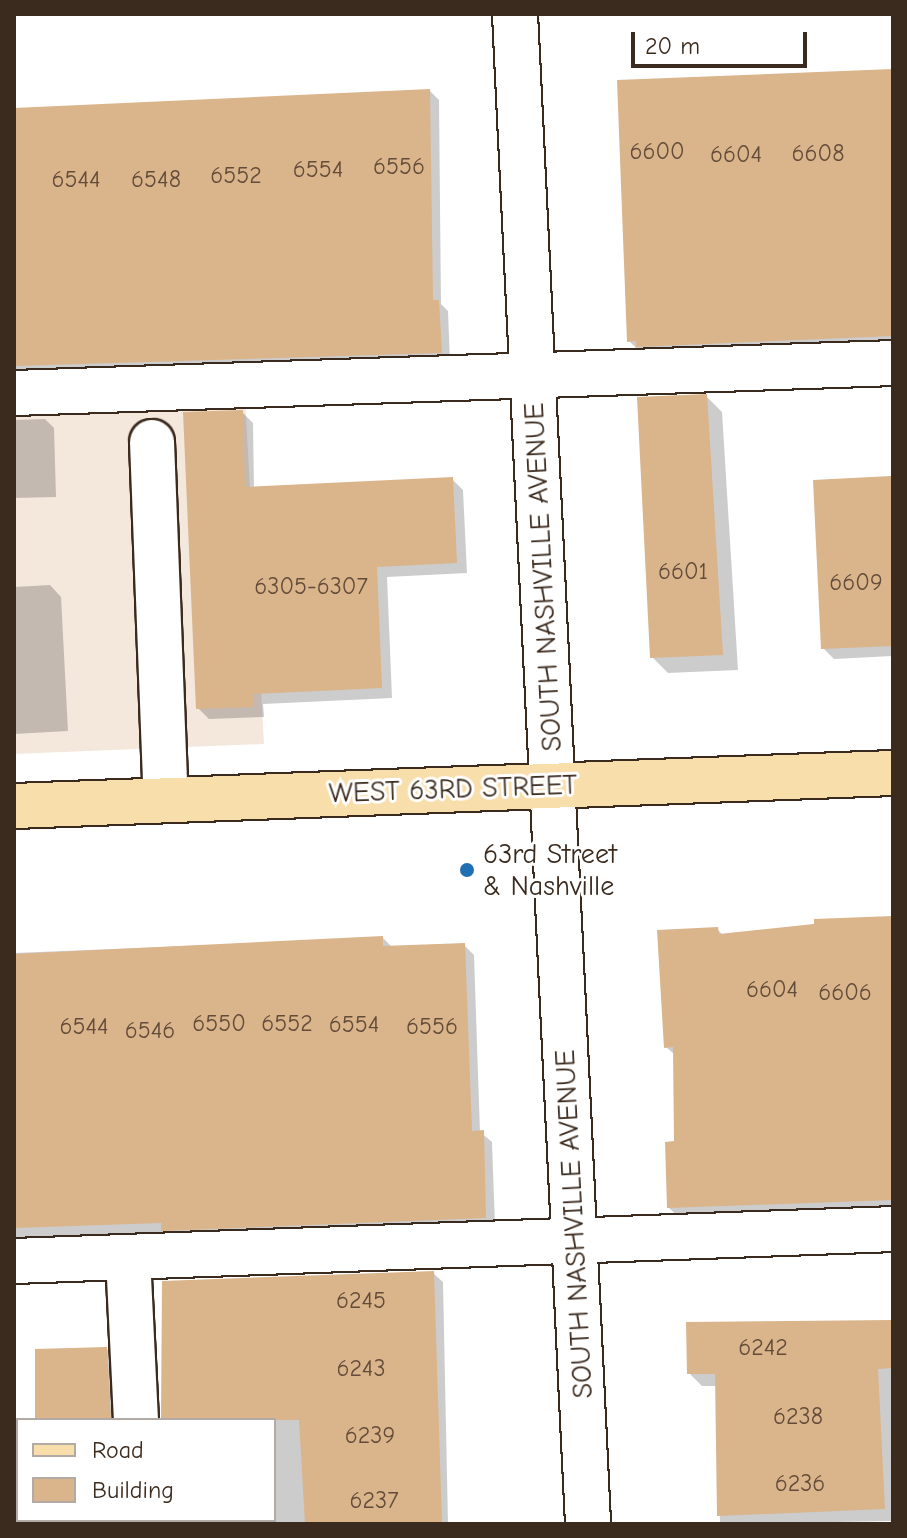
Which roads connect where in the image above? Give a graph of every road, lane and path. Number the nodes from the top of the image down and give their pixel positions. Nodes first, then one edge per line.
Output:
1 (515, 14) edge
2 (893, 363) edge
3 (533, 375) junction
4 (14, 393) edge
5 (152, 442) dead end
6 (893, 773) edge
7 (553, 785) junction
8 (166, 800) junction
9 (14, 806) edge
10 (893, 1229) edge
11 (575, 1238) junction
12 (128, 1257) junction
13 (14, 1261) edge
14 (136, 1418) edge
15 (588, 1524) edge

1 - 3 street, SOUTH NASHVILLE AVENUE
2 - 3 street
3 - 4 street
3 - 7 street, SOUTH NASHVILLE AVENUE
5 - 8 street
6 - 7 main road, WEST 63RD STREET
7 - 8 main road, WEST 63RD STREET
7 - 11 street, SOUTH NASHVILLE AVENUE
8 - 9 main road, WEST 63RD STREET
10 - 11 street
11 - 12 street
11 - 15 street, SOUTH NASHVILLE AVENUE
12 - 13 street
12 - 14 street

